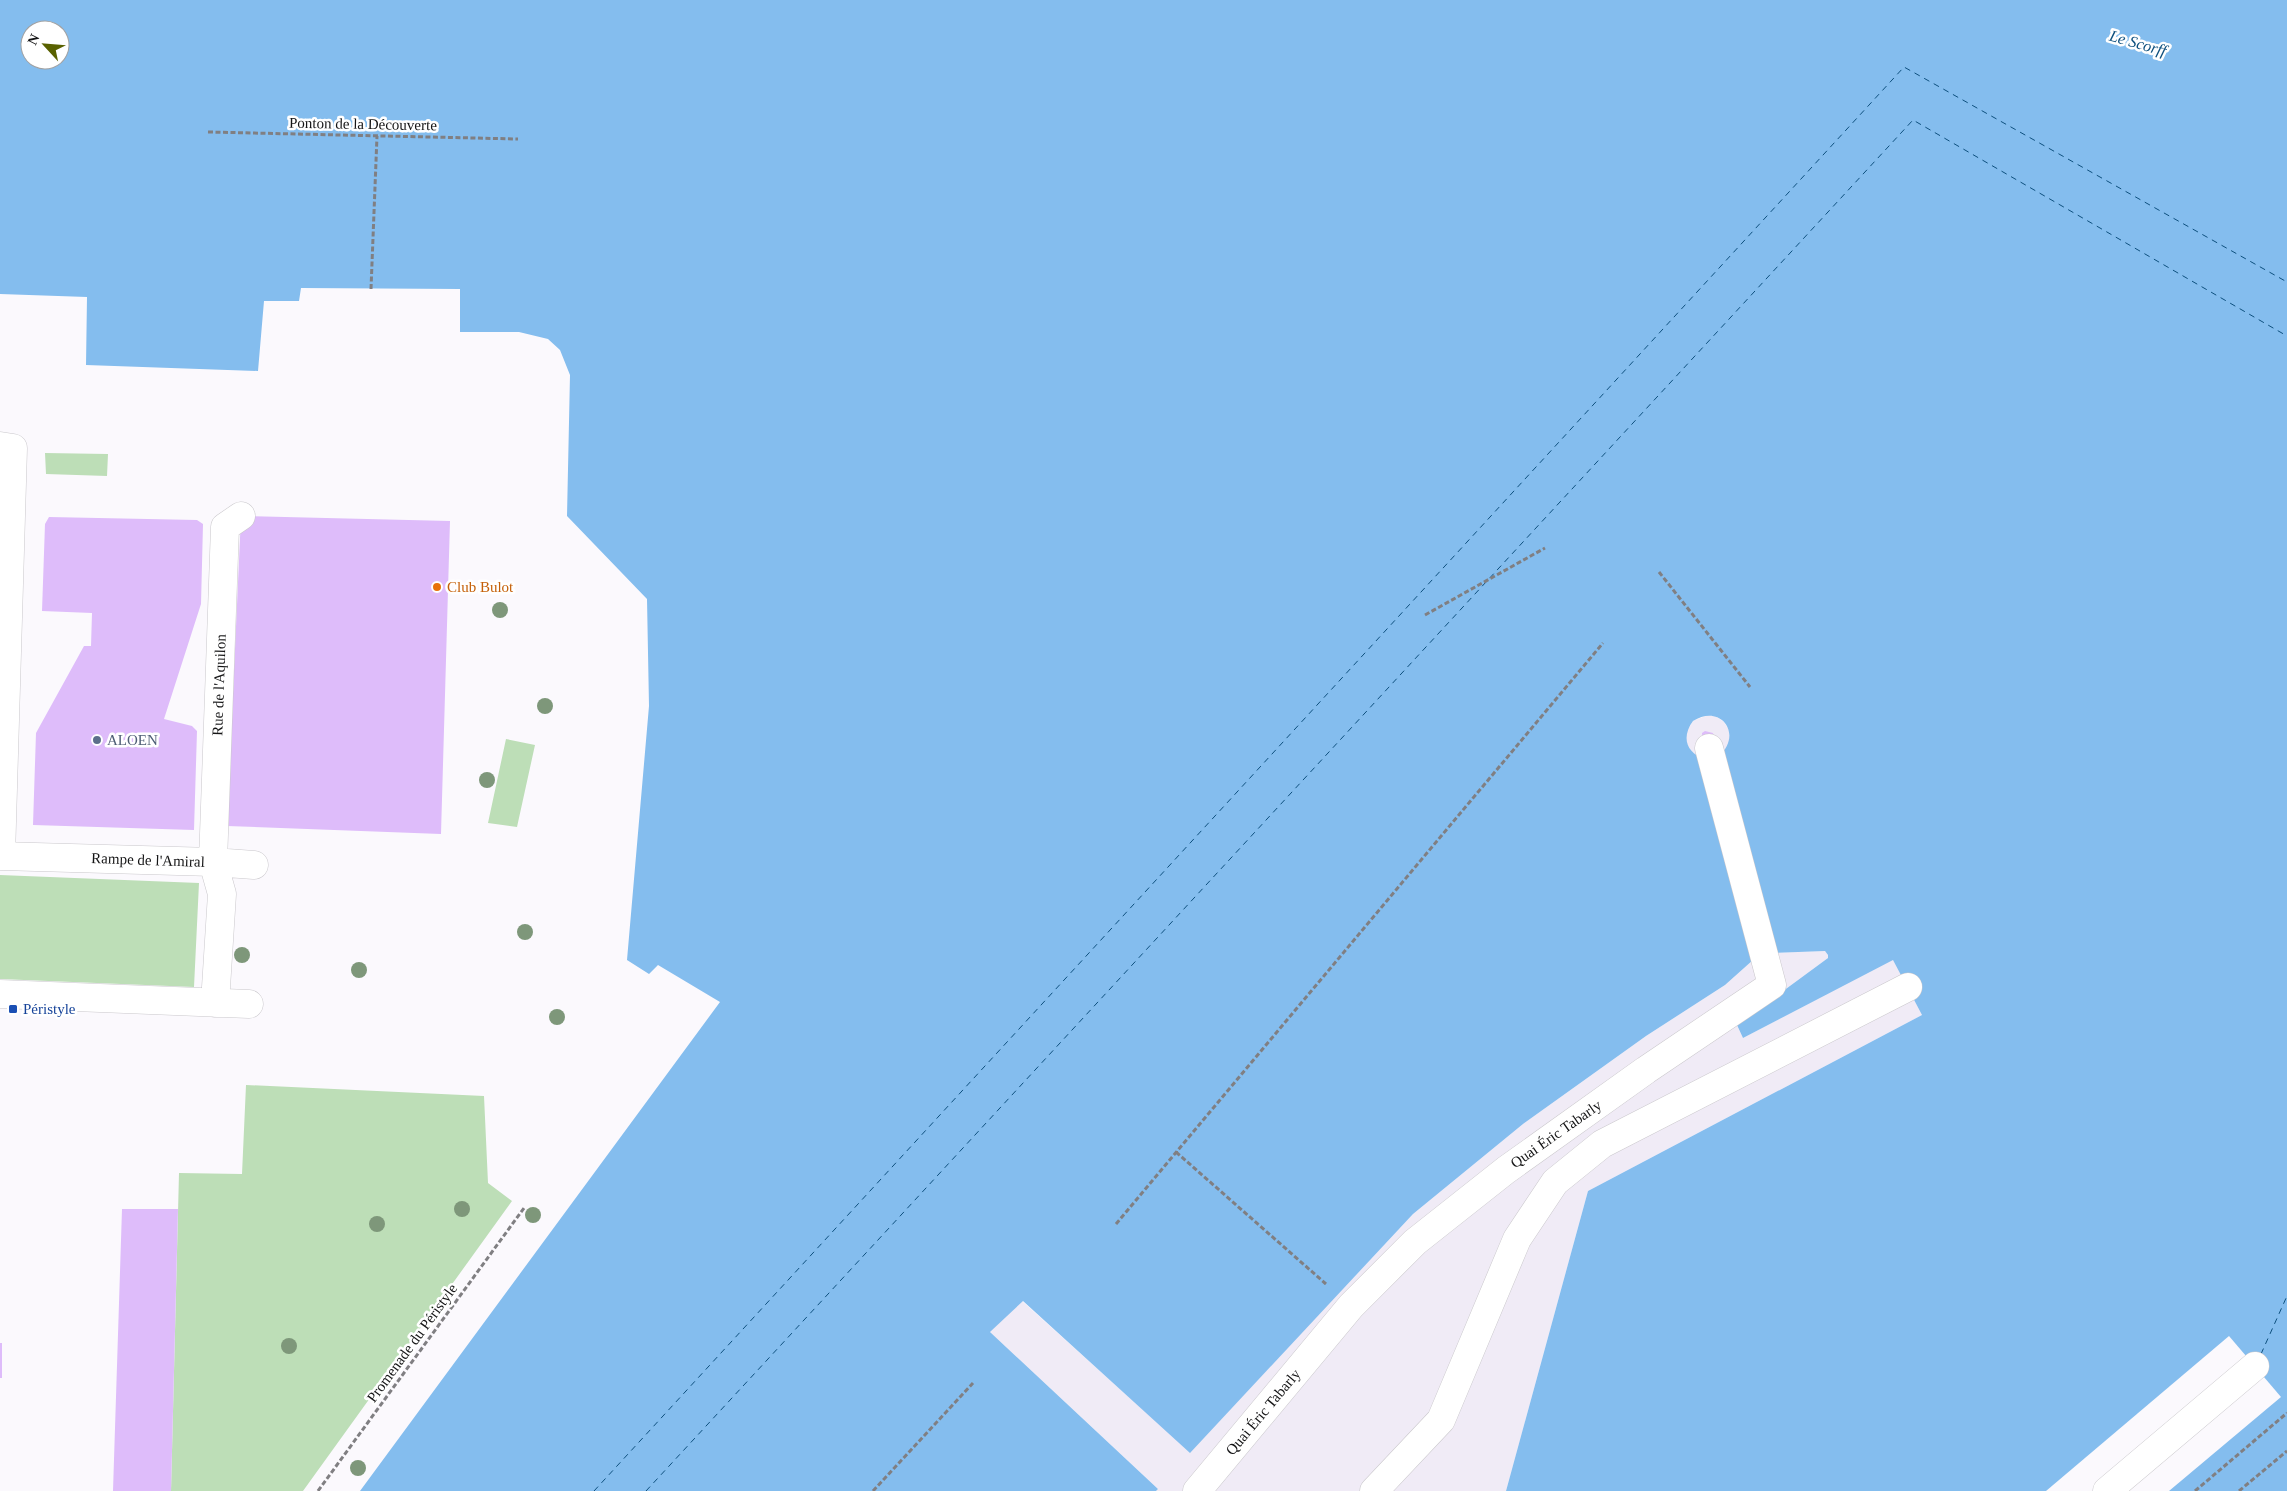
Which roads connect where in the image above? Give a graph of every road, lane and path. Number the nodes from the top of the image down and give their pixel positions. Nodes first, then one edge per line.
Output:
1 (208, 132) dead end
2 (377, 136) junction
3 (518, 139) dead end
4 (371, 289) dead end
5 (6, 447) edge
6 (241, 516) dead end
7 (1545, 548) dead end
8 (1658, 572) dead end
9 (1425, 615) dead end
10 (1603, 643) dead end
11 (1750, 687) dead end
12 (1709, 748) dead end
13 (0, 856) edge
14 (214, 862) junction
15 (254, 865) dead end
16 (1908, 988) dead end
17 (0, 994) edge
18 (215, 1003) junction
19 (249, 1004) dead end
20 (1176, 1152) junction
21 (524, 1208) dead end
22 (1116, 1224) dead end
23 (1351, 1306) junction
24 (2255, 1366) dead end
25 (973, 1383) dead end
26 (2287, 1413) edge
27 (2287, 1451) edge
28 (318, 1491) edge
29 (873, 1491) edge
30 (1197, 1491) edge
31 (1374, 1491) edge
32 (2107, 1491) edge
33 (2195, 1491) edge
34 (2239, 1491) edge

1 - 2 path, Ponton de la Découverte
2 - 3 path, Ponton de la Découverte
2 - 4 path
5 - 13 street
6 - 14 street, Rue de l'Aquilon
7 - 9 path
8 - 11 path
10 - 20 path
12 - 23 street, Quai Éric Tabarly
13 - 14 street, Rampe de l'Amiral
14 - 15 street
14 - 18 street, Rampe de l'Amiral
16 - 31 street
17 - 18 street
18 - 19 street
20 - 22 path
20 - 23 path
21 - 28 path, Promenade du Péristyle
23 - 30 street, Quai Éric Tabarly
24 - 32 street
25 - 29 path
26 - 33 path
27 - 34 path

